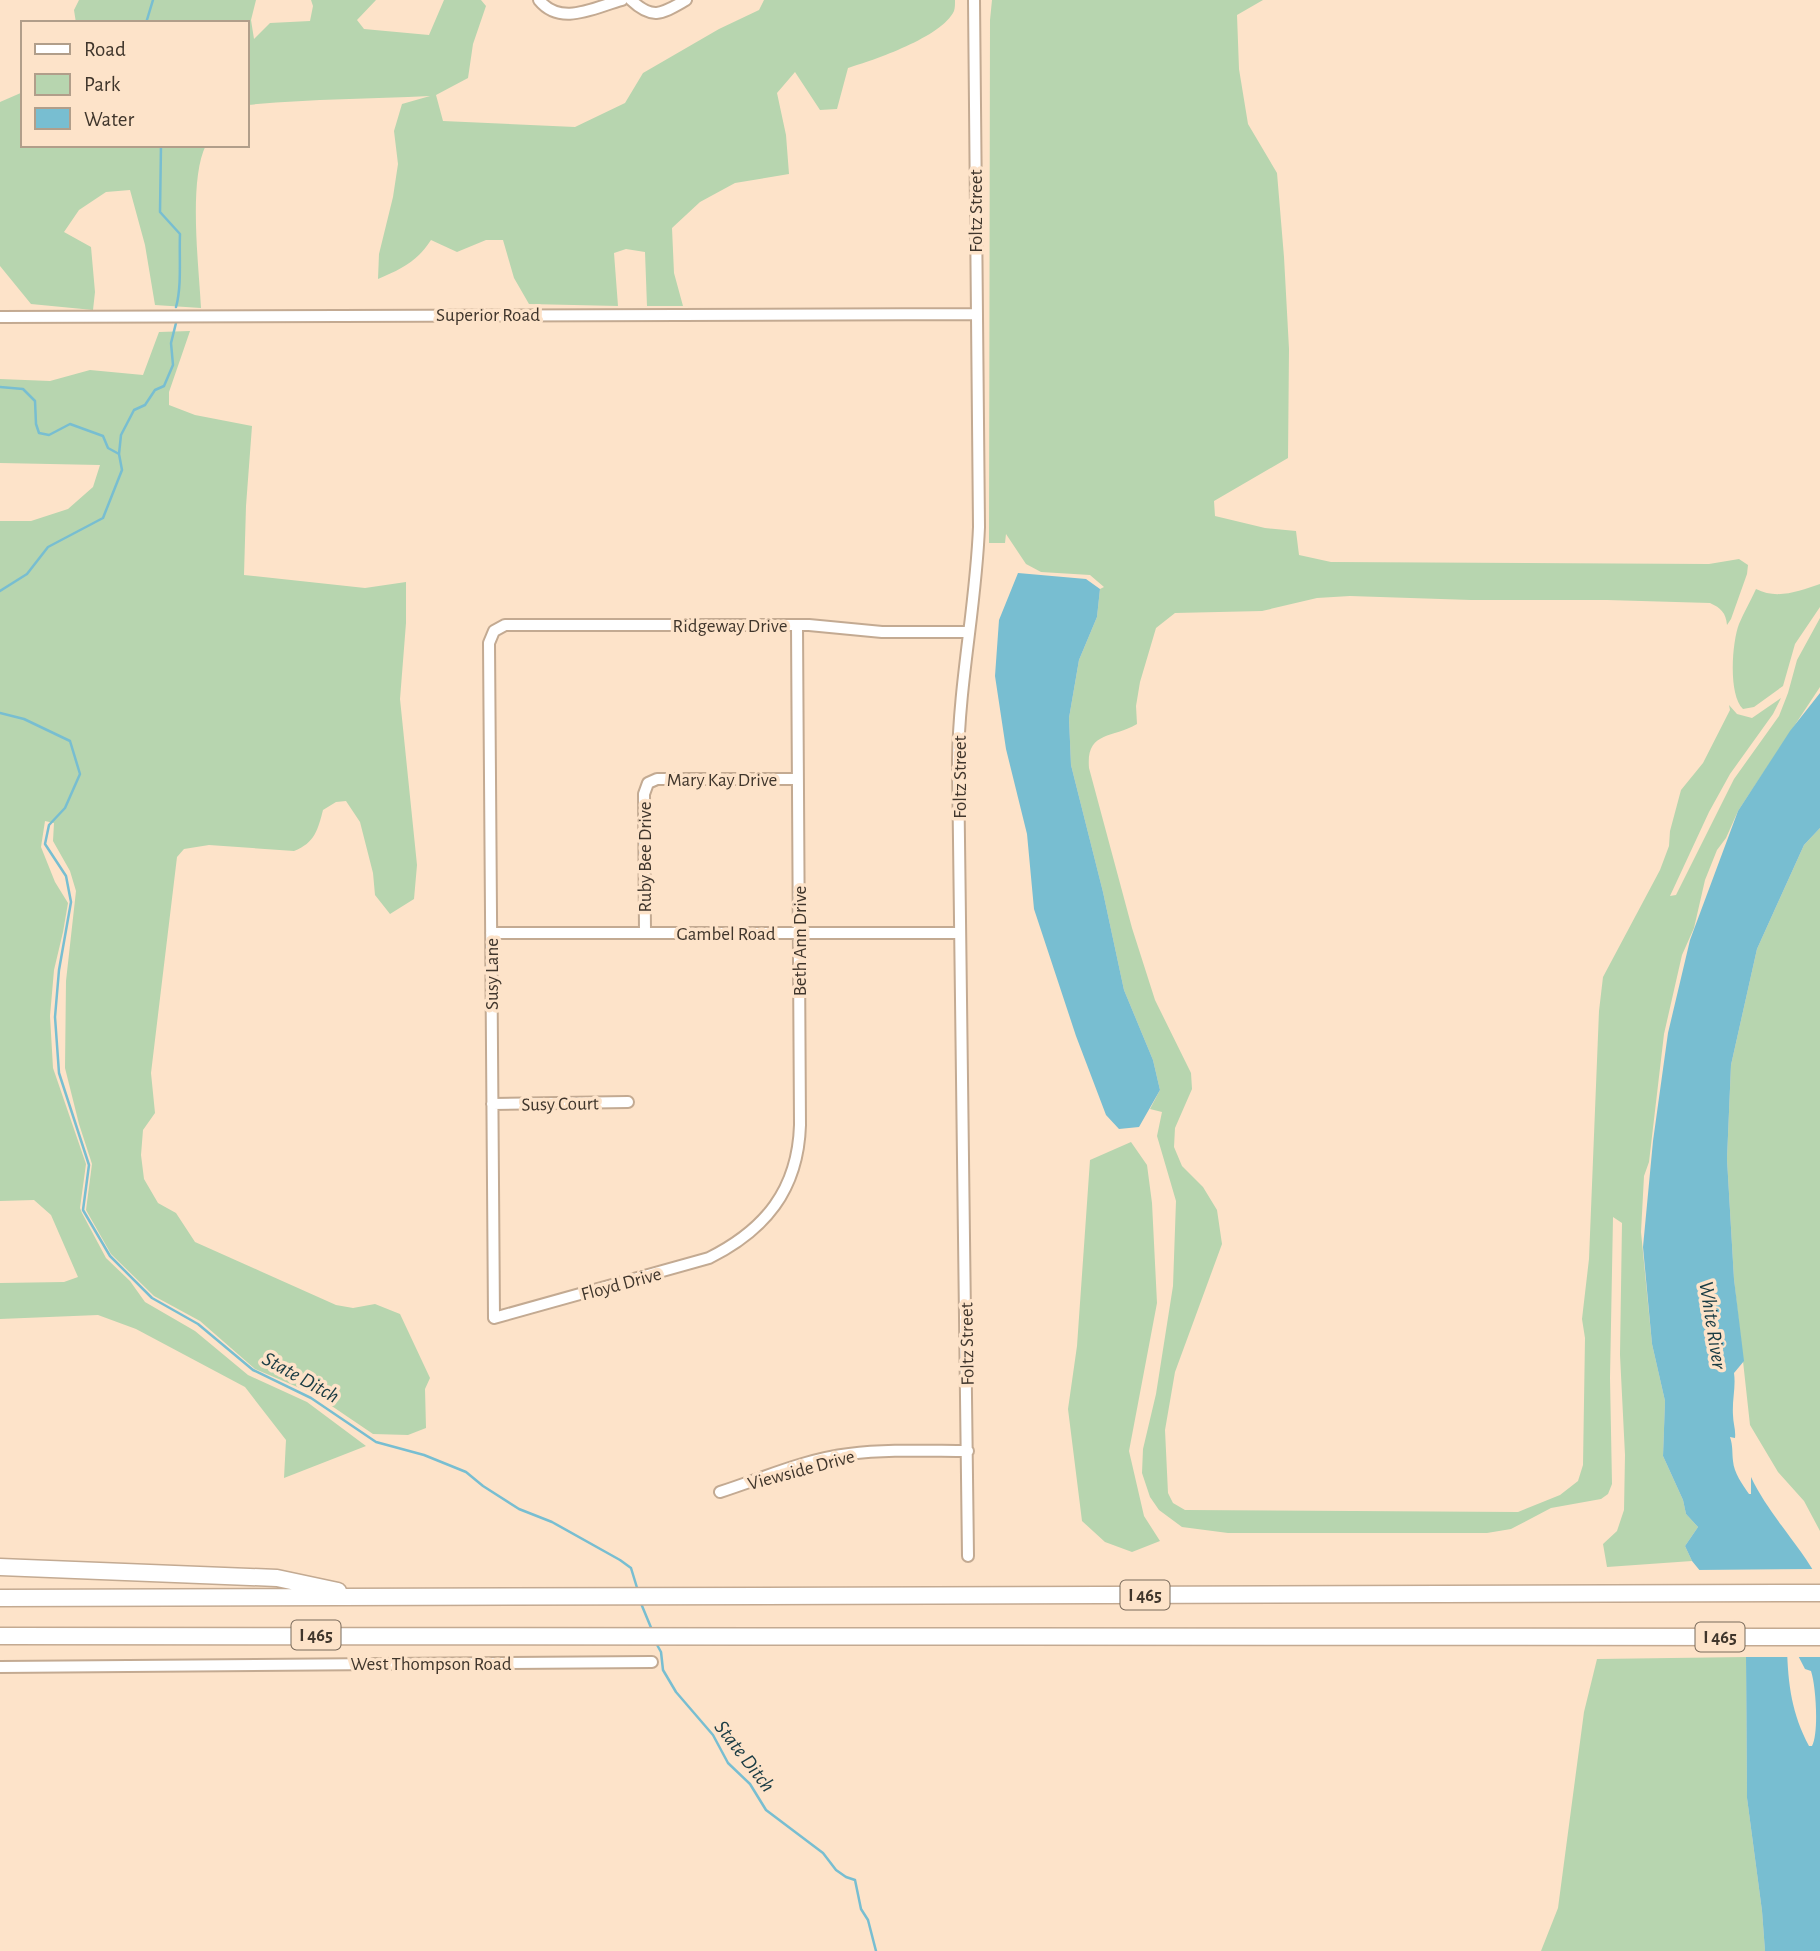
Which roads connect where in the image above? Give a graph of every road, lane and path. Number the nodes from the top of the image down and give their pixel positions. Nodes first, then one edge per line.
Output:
1 (622, 0) edge
2 (631, 0) edge
3 (687, 0) edge
4 (974, 0) edge
5 (542, 3) edge
6 (976, 314) junction
7 (0, 317) edge
8 (797, 625) junction
9 (494, 631) joint
10 (968, 632) junction
11 (798, 779) junction
12 (648, 783) joint
13 (645, 932) junction
14 (491, 933) junction
15 (799, 933) junction
16 (960, 933) junction
17 (628, 1102) dead end
18 (492, 1104) junction
19 (744, 1238) joint
20 (494, 1318) joint
21 (968, 1451) junction
22 (720, 1492) dead end
23 (968, 1556) dead end
24 (0, 1567) edge
25 (1820, 1593) edge
26 (0, 1598) edge
27 (371, 1598) junction
28 (0, 1636) edge
29 (1820, 1637) edge
30 (652, 1662) dead end
31 (0, 1667) edge

1 - 5 street
2 - 3 street
4 - 6 street, Foltz Street
6 - 7 street, Superior Road
6 - 10 street, Foltz Street
8 - 9 street, Ridgeway Drive
8 - 10 street, Ridgeway Drive
8 - 11 street, Beth Ann Drive
9 - 14 street, Susy Lane
10 - 16 street, Foltz Street
11 - 12 street, Mary Kay Drive
11 - 15 street, Beth Ann Drive
12 - 13 street, Ruby Bee Drive
13 - 14 street, Gambel Road
13 - 15 street, Gambel Road
14 - 18 street, Susy Lane
15 - 16 street, Gambel Road
15 - 19 street, Beth Ann Drive
16 - 21 street, Foltz Street
17 - 18 street, Susy Court
18 - 20 street, Susy Lane
19 - 20 street, Floyd Drive
21 - 22 street, Viewside Drive
21 - 23 street, Foltz Street
24 - 27 highway
25 - 27 highway, I 465
26 - 27 highway, I 465
28 - 29 highway, I 465
30 - 31 street, West Thompson Road

